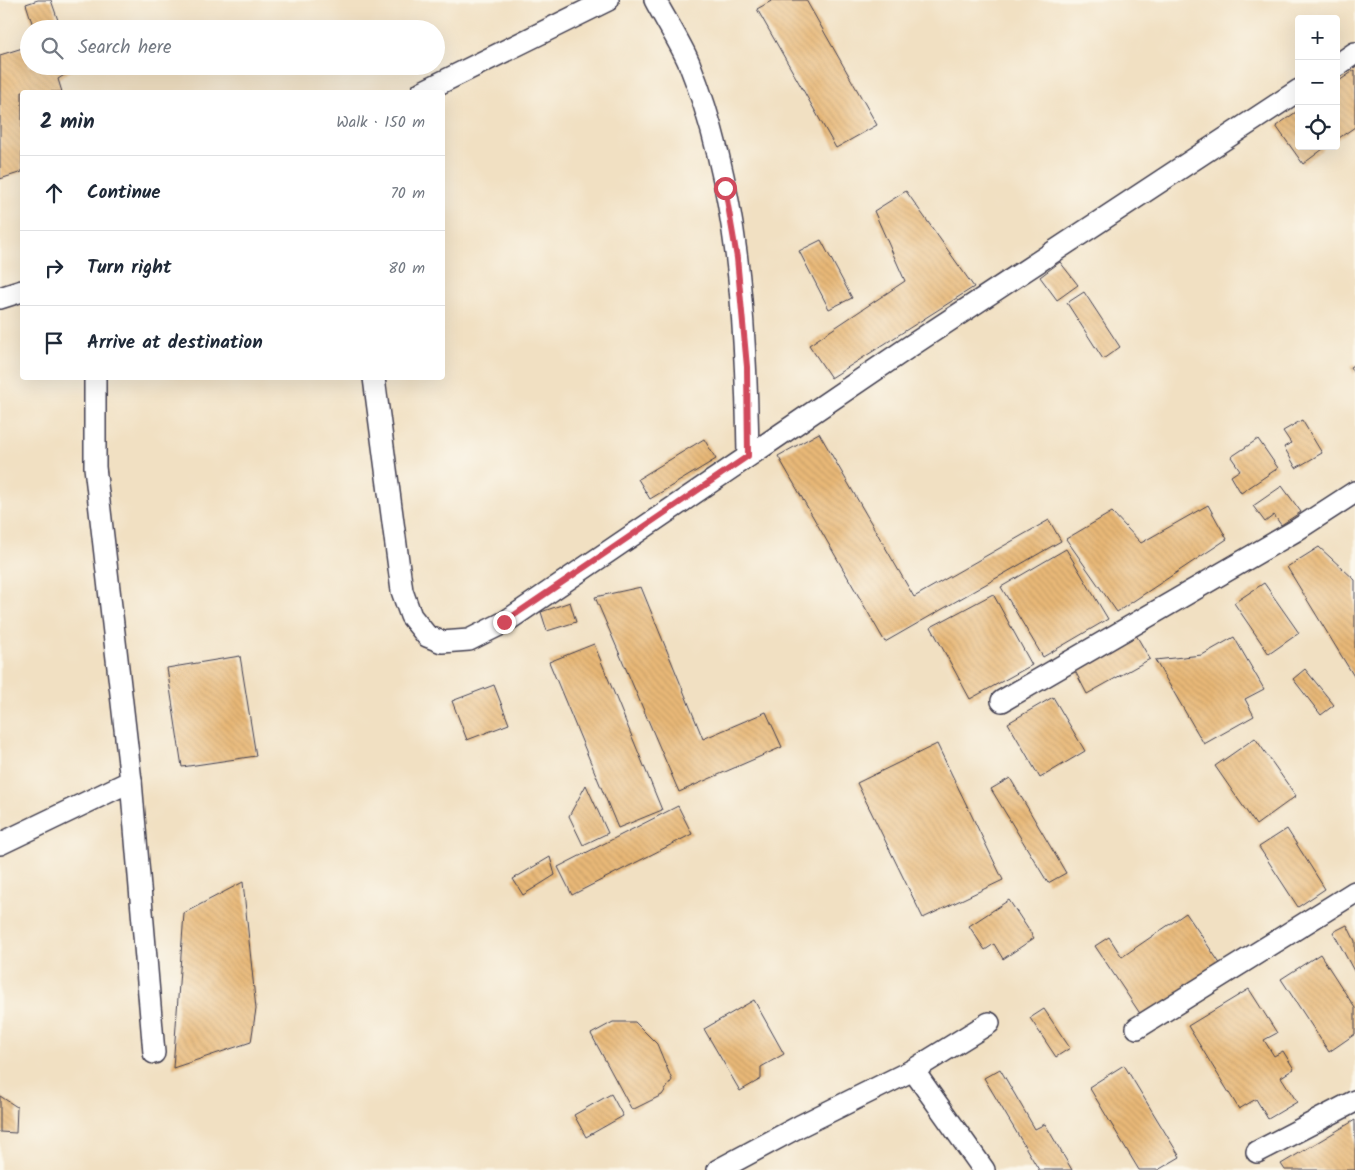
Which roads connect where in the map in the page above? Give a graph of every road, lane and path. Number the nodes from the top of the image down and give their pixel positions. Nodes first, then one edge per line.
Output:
1 (608, 0) edge
2 (655, 0) edge
3 (1355, 54) edge
4 (1340, 63) edge
5 (426, 90) edge
6 (1295, 93) edge
7 (20, 292) edge
8 (0, 298) edge
9 (95, 380) edge
10 (374, 380) edge
11 (748, 456) junction
12 (1355, 492) edge
13 (1002, 701) dead end
14 (131, 781) junction
15 (0, 844) edge
16 (1355, 892) edge
17 (989, 1023) dead end
18 (1137, 1028) dead end
19 (154, 1053) dead end
20 (912, 1070) junction
21 (1355, 1101) edge
22 (1256, 1152) dead end
23 (718, 1170) edge
24 (984, 1170) edge

1 - 5 street
2 - 11 street
3 - 4 street
6 - 11 street
7 - 8 street
9 - 14 street
10 - 11 street
12 - 13 street
14 - 15 street
14 - 19 street
16 - 18 street
17 - 20 street
20 - 23 street
20 - 24 street
21 - 22 street

